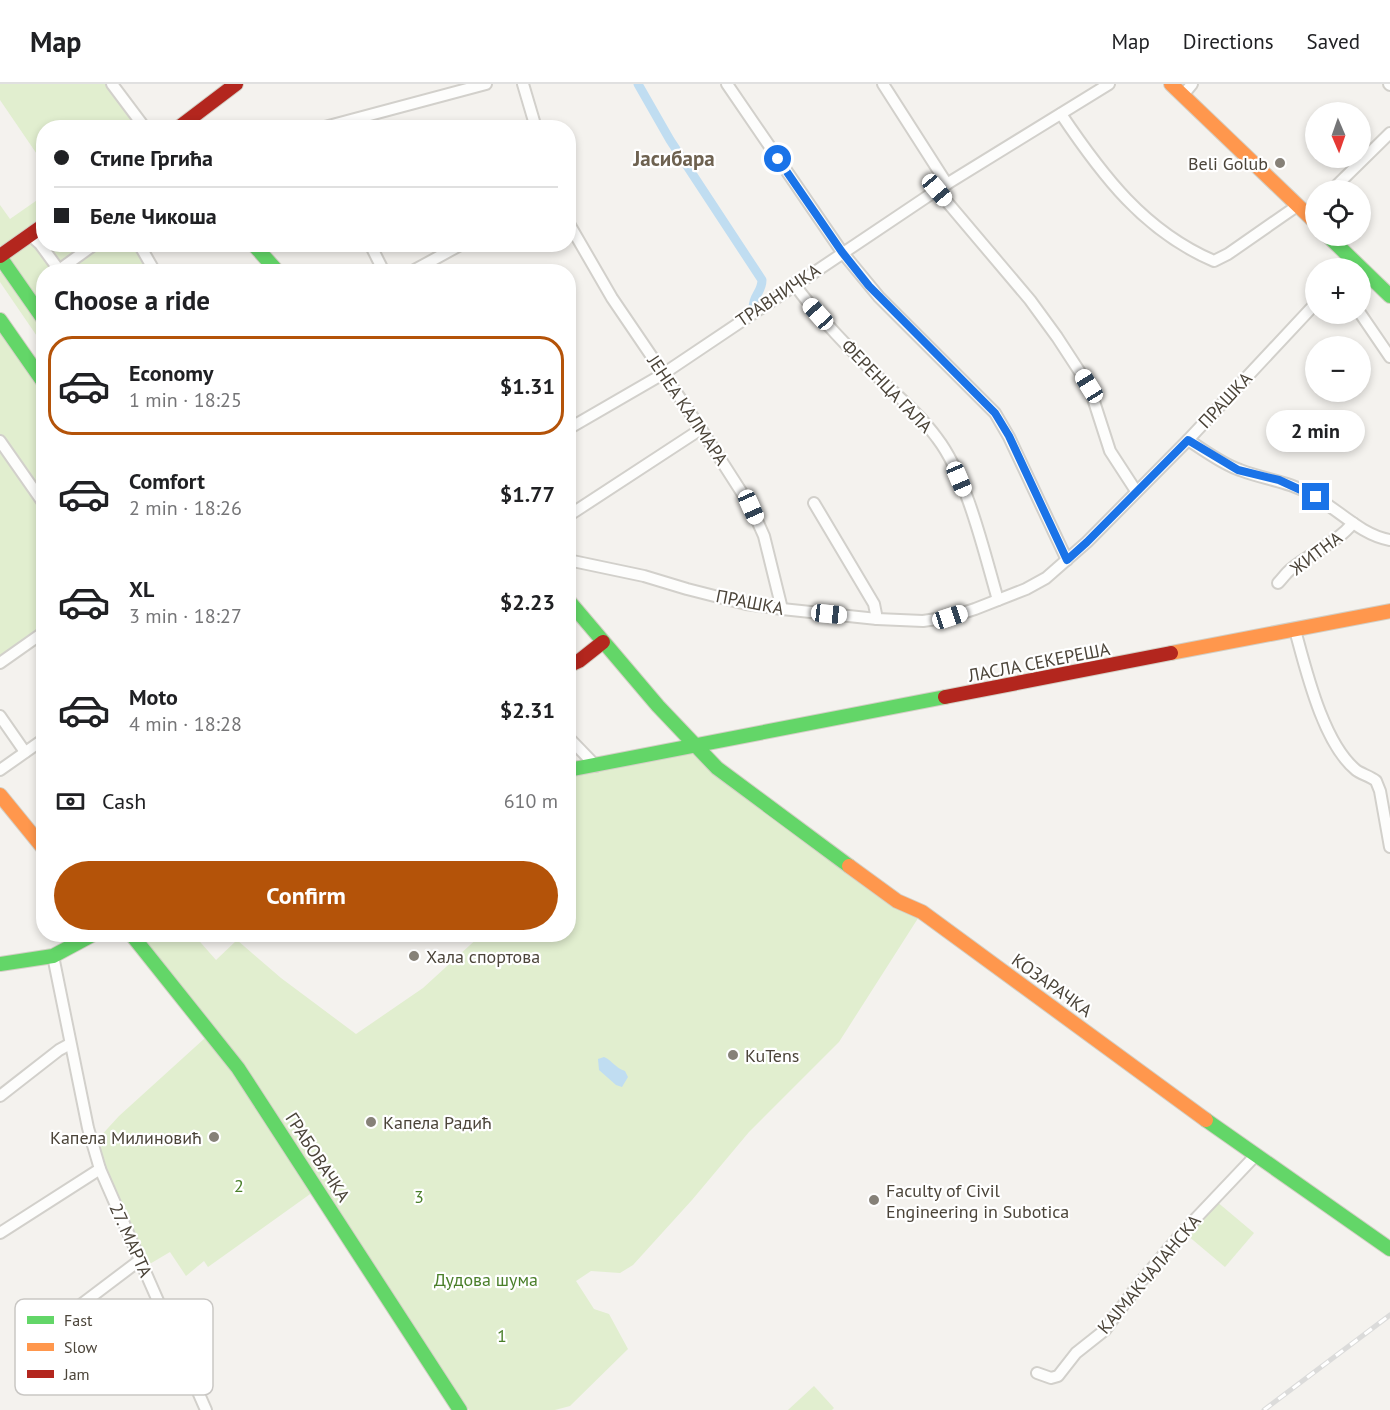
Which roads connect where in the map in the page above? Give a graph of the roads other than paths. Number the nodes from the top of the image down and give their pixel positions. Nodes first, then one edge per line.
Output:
1 (112, 84) edge
2 (236, 84) edge
3 (486, 84) edge
4 (523, 84) edge
5 (727, 84) edge
6 (883, 84) edge
7 (1109, 84) edge
8 (1171, 84) edge
9 (1192, 84) edge
10 (1183, 95) junction
11 (1060, 114) junction
12 (139, 120) edge
13 (189, 120) edge
14 (351, 120) edge
15 (534, 120) edge
16 (1390, 133) edge
17 (1342, 180) edge
18 (947, 184) junction
19 (937, 190) junction
20 (1305, 209) edge
21 (1305, 215) edge
22 (36, 231) edge
23 (30, 235) junction
24 (576, 236) edge
25 (36, 240) edge
26 (1336, 246) edge
27 (84, 252) edge
28 (260, 252) edge
29 (447, 252) edge
30 (842, 252) junction
31 (0, 256) edge
32 (1346, 258) edge
33 (67, 264) edge
34 (271, 264) edge
35 (426, 264) edge
36 (1371, 281) edge
37 (794, 284) junction
38 (1390, 296) edge
39 (36, 308) edge
40 (1305, 315) edge
41 (0, 320) edge
42 (1368, 324) edge
43 (1390, 357) edge
44 (36, 372) edge
45 (663, 374) junction
46 (576, 424) edge
47 (701, 429) junction
48 (1188, 440) junction
49 (0, 441) edge
50 (1136, 490) junction
51 (36, 493) edge
52 (814, 503) dead end
53 (576, 511) edge
54 (1353, 523) junction
55 (1390, 540) edge
56 (1067, 560) junction
57 (576, 562) edge
58 (1278, 584) dead end
59 (998, 600) junction
60 (782, 609) junction
61 (576, 610) edge
62 (1390, 611) edge
63 (877, 619) junction
64 (1295, 630) junction
65 (36, 639) edge
66 (603, 642) junction
67 (576, 662) edge
68 (0, 663) edge
69 (0, 716) edge
70 (36, 744) edge
71 (576, 745) edge
72 (695, 747) junction
73 (24, 752) junction
74 (596, 766) junction
75 (576, 769) edge
76 (0, 770) edge
77 (0, 797) edge
78 (36, 840) edge
79 (1390, 847) edge
80 (79, 942) edge
81 (137, 942) edge
82 (53, 956) junction
83 (0, 964) edge
84 (70, 1044) junction
85 (0, 1096) edge
86 (1255, 1156) junction
87 (100, 1169) junction
88 (0, 1233) edge
89 (1390, 1249) edge
90 (140, 1260) junction
91 (88, 1299) edge
92 (157, 1299) edge
93 (1037, 1373) dead end
94 (199, 1395) edge
95 (206, 1410) edge
96 (460, 1410) edge

1 - 12 street
2 - 13 street
3 - 14 street
4 - 15 street
5 - 30 street
6 - 18 street
7 - 11 street, ТРАВНИЧКА
8 - 10 street
9 - 10 street
10 - 20 street
11 - 18 street, ТРАВНИЧКА
11 - 21 street
16 - 17 street
18 - 19 street, ТРАВНИЧКА
19 - 30 street, ТРАВНИЧКА
19 - 50 street
22 - 23 street
23 - 25 street
23 - 31 street
24 - 45 street, ЈЕНЕА КАЛМАРА
26 - 32 street
27 - 33 street
28 - 34 street
29 - 35 street
30 - 37 street, ТРАВНИЧКА
30 - 56 street
31 - 39 street
36 - 38 street
37 - 45 street, ТРАВНИЧКА
37 - 59 street, ФЕРЕНЦА ГАЛА
40 - 48 street, ПРАШКА
41 - 44 street
42 - 43 street
45 - 46 street, ТРАВНИЧКА
45 - 47 street, ЈЕНЕА КАЛМАРА
47 - 53 street
47 - 60 street, ЈЕНЕА КАЛМАРА
48 - 50 street, ПРАШКА
48 - 54 street
49 - 51 street
50 - 56 street, ПРАШКА
52 - 63 street
54 - 55 street
54 - 58 street, ЖИТНА
56 - 59 street, ПРАШКА
57 - 60 street, ПРАШКА
59 - 63 street, ПРАШКА
60 - 63 street, ПРАШКА
61 - 66 street, КОЗАРАЧКА
62 - 64 street, ЛАСЛА СЕКЕРЕША
64 - 72 street, ЛАСЛА СЕКЕРЕША
64 - 79 street
65 - 68 street
66 - 67 street
66 - 72 street, КОЗАРАЧКА
69 - 73 street
70 - 73 street
71 - 74 street
72 - 74 street, ЛАСЛА СЕКЕРЕША
72 - 86 street, КОЗАРАЧКА
73 - 76 street
74 - 75 street, ЛАСЛА СЕКЕРЕША
77 - 78 street
80 - 82 street
81 - 96 street, ГРАБОВАЧКА
82 - 83 street
82 - 84 street, 27. МАРТА
84 - 85 street
84 - 87 street, 27. МАРТА
86 - 89 street, КОЗАРАЧКА
86 - 93 street, КАЈМАКЧАЛАНСКА
87 - 88 street
87 - 90 street, 27. МАРТА
90 - 91 street
90 - 92 street, 27. МАРТА
94 - 95 street, 27. МАРТА

